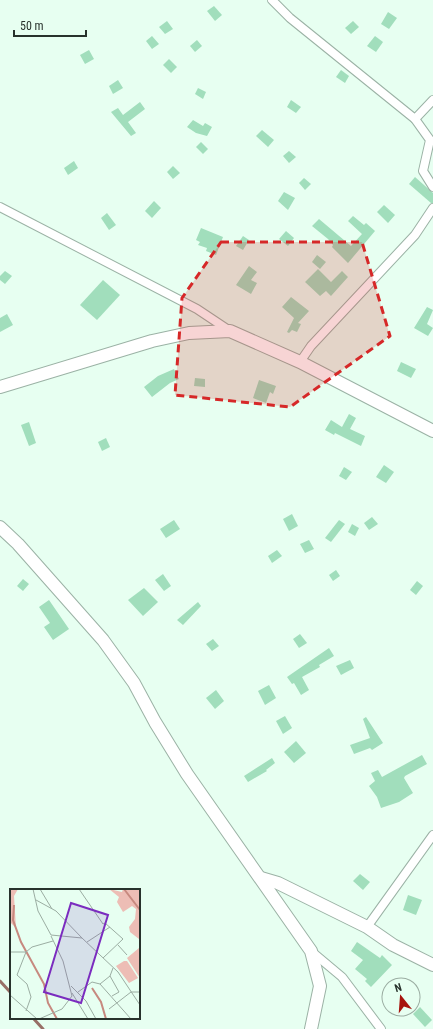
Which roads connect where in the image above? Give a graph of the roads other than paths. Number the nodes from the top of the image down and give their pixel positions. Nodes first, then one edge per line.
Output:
1 (272, 0) edge
2 (433, 100) edge
3 (415, 119) junction
4 (433, 187) edge
5 (0, 207) edge
6 (433, 208) edge
7 (230, 331) junction
8 (300, 362) junction
9 (0, 387) edge
10 (433, 431) edge
11 (0, 527) edge
12 (433, 835) edge
13 (261, 878) junction
14 (367, 927) junction
15 (310, 951) junction
16 (433, 965) edge
17 (311, 1029) edge
18 (381, 1029) edge

1 - 3 street
2 - 3 street
3 - 4 street
5 - 7 street
6 - 8 street
7 - 8 street
7 - 9 street
8 - 10 street
11 - 13 street
12 - 14 street
13 - 14 street
13 - 15 street
14 - 16 street
15 - 17 street
15 - 18 street

